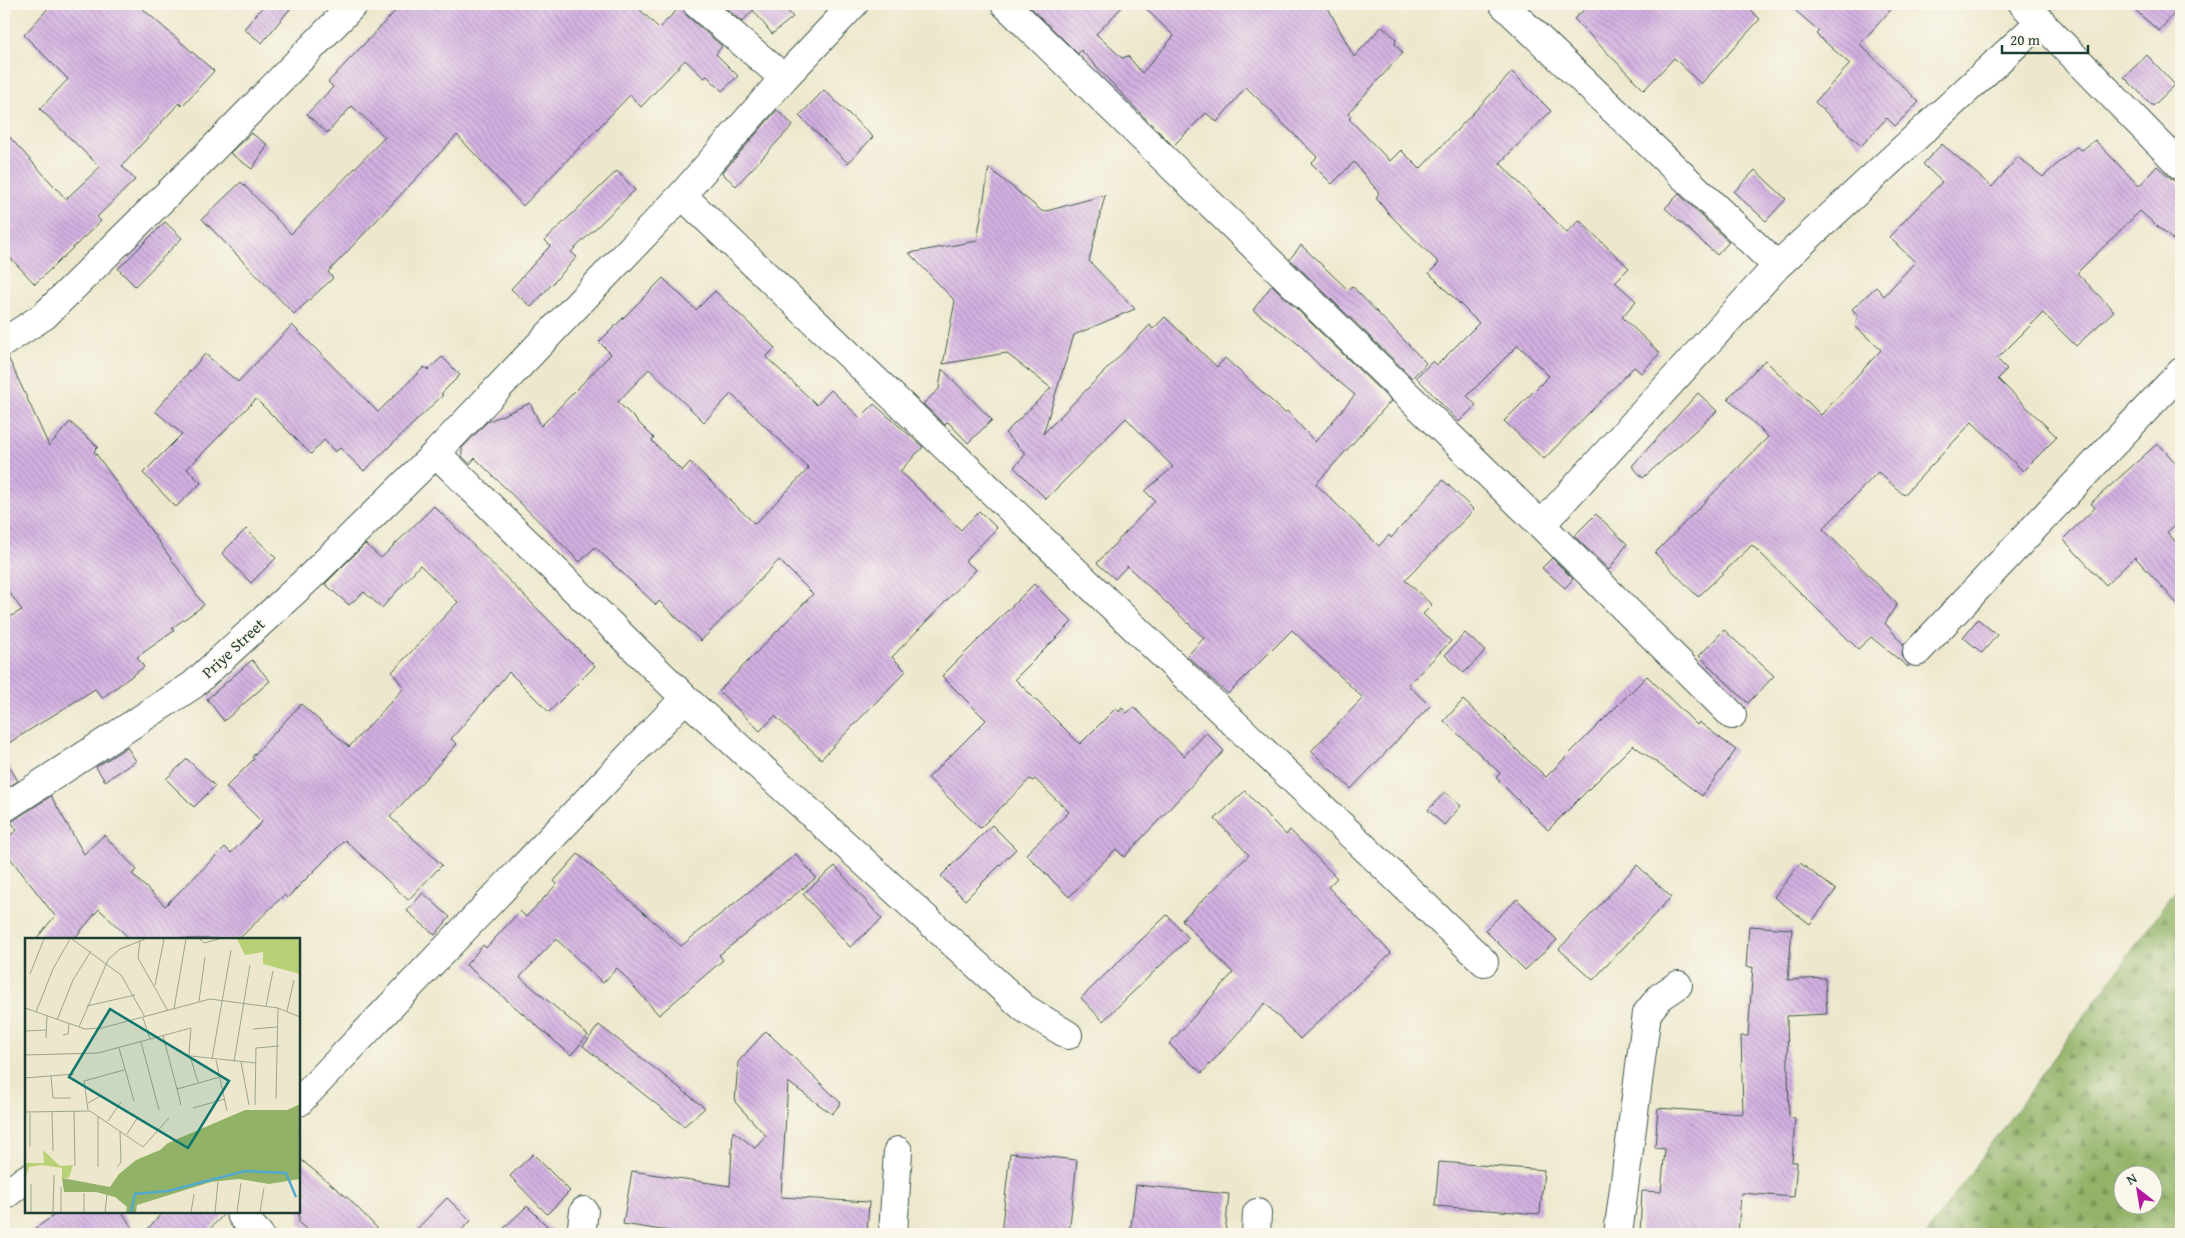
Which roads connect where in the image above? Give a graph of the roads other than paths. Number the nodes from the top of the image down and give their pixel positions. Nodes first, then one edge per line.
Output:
1 (354, 4) edge
2 (697, 4) edge
3 (854, 4) edge
4 (1006, 4) edge
5 (1503, 4) edge
6 (2032, 13) edge
7 (784, 78) junction
8 (2181, 166) edge
9 (682, 195) junction
10 (1777, 266) junction
11 (4, 342) edge
12 (2181, 372) edge
13 (436, 454) junction
14 (1541, 526) junction
15 (1917, 652) dead end
16 (685, 698) junction
17 (1732, 714) dead end
18 (4, 808) edge
19 (1484, 962) dead end
20 (1678, 985) dead end
21 (1068, 1035) dead end
22 (300, 1101) edge
23 (898, 1150) dead end
24 (25, 1181) edge
25 (4, 1196) edge
26 (240, 1213) edge
27 (259, 1234) edge
28 (893, 1234) edge
29 (1618, 1234) edge

1 - 11 street
2 - 7 street
3 - 7 street, Priye Street
4 - 14 street
5 - 10 street
6 - 8 street
6 - 10 street
7 - 9 street, Priye Street
9 - 13 street, Priye Street
9 - 19 street
10 - 14 street
12 - 15 street
13 - 16 street
13 - 18 street, Priye Street
14 - 17 street
16 - 21 street
16 - 22 street
20 - 29 street
23 - 28 street
24 - 25 street
26 - 27 street

